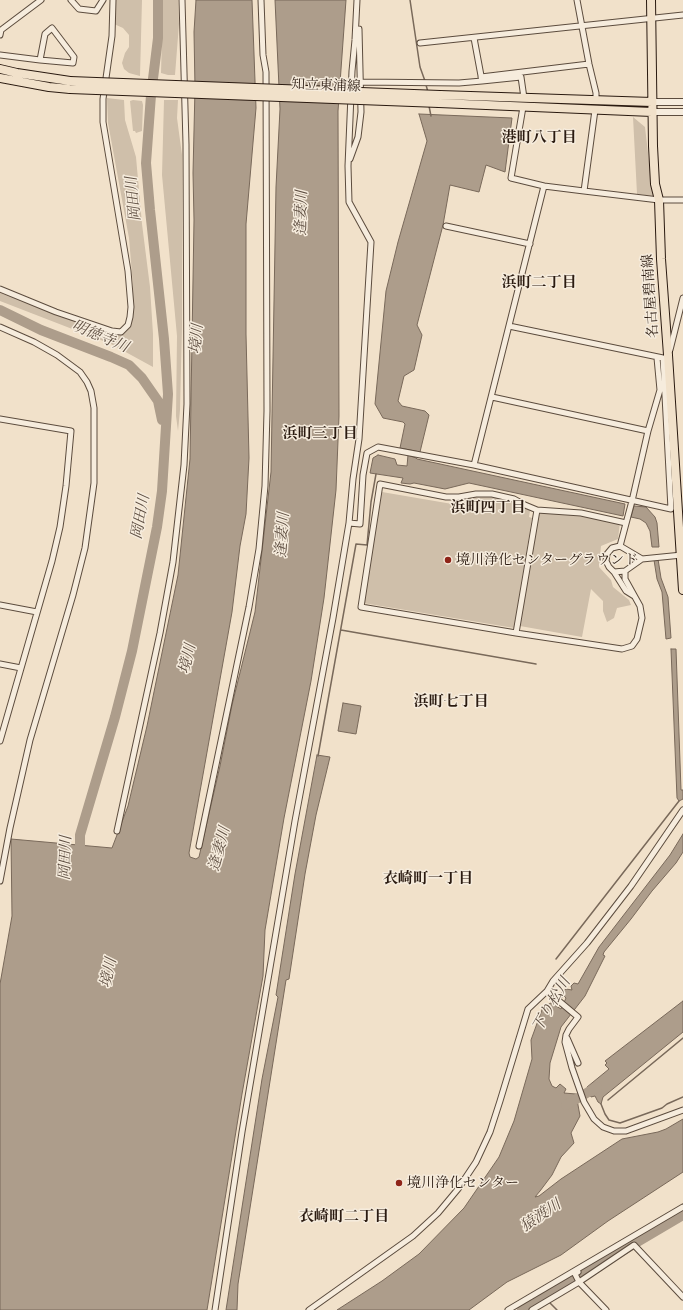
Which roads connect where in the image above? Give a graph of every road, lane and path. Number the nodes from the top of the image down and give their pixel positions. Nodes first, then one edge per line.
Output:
1 (41, 0) edge
2 (71, 0) edge
3 (103, 0) edge
4 (113, 0) edge
5 (182, 0) edge
6 (261, 0) edge
7 (357, 0) edge
8 (577, 0) edge
9 (651, 0) edge
10 (683, 14) edge
11 (651, 18) junction
12 (582, 26) junction
13 (0, 35) edge
14 (474, 38) junction
15 (420, 43) dead end
16 (0, 55) edge
17 (40, 60) junction
18 (589, 64) junction
19 (0, 69) edge
20 (0, 78) edge
21 (482, 79) junction
22 (361, 82) junction
23 (70, 85) junction
24 (596, 101) junction
25 (524, 102) junction
26 (652, 102) junction
27 (683, 102) edge
28 (595, 110) junction
29 (652, 112) junction
30 (683, 112) edge
31 (348, 166) junction
32 (544, 186) junction
33 (584, 191) junction
34 (659, 200) junction
35 (683, 200) edge
36 (446, 226) dead end
37 (530, 244) junction
38 (0, 289) edge
39 (683, 298) edge
40 (509, 326) junction
41 (0, 327) edge
42 (668, 355) junction
43 (657, 358) junction
44 (492, 397) junction
45 (0, 419) edge
46 (648, 430) junction
47 (474, 465) junction
48 (632, 501) junction
49 (537, 510) junction
50 (349, 523) junction
51 (626, 523) junction
52 (620, 546) junction
53 (682, 555) edge
54 (642, 559) junction
55 (625, 571) junction
56 (614, 572) junction
57 (683, 590) edge
58 (635, 596) junction
59 (0, 605) edge
60 (37, 612) junction
61 (516, 633) junction
62 (0, 664) edge
63 (21, 668) junction
64 (0, 741) edge
65 (683, 810) edge
66 (117, 831) dead end
67 (198, 846) dead end
68 (0, 881) edge
69 (548, 992) junction
70 (566, 1035) junction
71 (578, 1063) dead end
72 (683, 1110) edge
73 (683, 1207) edge
74 (596, 1259) junction
75 (579, 1282) junction
76 (683, 1297) edge
77 (215, 1310) edge
78 (309, 1310) edge
79 (508, 1310) edge
80 (532, 1310) edge
81 (606, 1310) edge

1 - 13 street
2 - 3 street
4 - 38 street
5 - 66 street
6 - 67 street
7 - 22 street
7 - 31 street
8 - 12 street
9 - 11 main road, 名古屋碧南線
10 - 11 street
11 - 12 street
11 - 26 main road, 名古屋碧南線
12 - 14 street
12 - 18 street
14 - 15 street
14 - 21 street
16 - 17 street
17 - 17 street
18 - 21 street
18 - 24 street
19 - 23 main road, 知立東浦線
20 - 23 main road, 知立東浦線
21 - 22 street
21 - 25 street
22 - 31 street
23 - 25 main road, 知立東浦線, bridge
24 - 25 main road, 知立東浦線
24 - 26 main road, 知立東浦線
25 - 28 main road, 知立東浦線
25 - 32 street
26 - 27 street
26 - 29 main road, 名古屋碧南線
28 - 29 main road, 知立東浦線
28 - 33 street
29 - 30 street
29 - 34 main road, 名古屋碧南線
31 - 50 street
32 - 33 street
32 - 37 street
33 - 34 street
34 - 35 street
34 - 42 main road, 名古屋碧南線
36 - 37 street
37 - 40 street
39 - 42 street
40 - 43 street
40 - 44 street
41 - 68 street
42 - 53 main road, 名古屋碧南線
43 - 46 street
43 - 48 street
44 - 46 street
44 - 47 street
45 - 60 street
46 - 48 street
47 - 48 street
47 - 50 street
48 - 51 street
49 - 51 street
49 - 61 street
49 - 61 street
50 - 77 street
51 - 52 street
52 - 54 street
52 - 56 street
53 - 54 street
53 - 57 main road, 名古屋碧南線
54 - 55 street
55 - 56 street
55 - 58 street
56 - 58 street
58 - 61 street
59 - 60 street
60 - 63 street
62 - 63 street
63 - 64 street
65 - 69 street
69 - 70 street
69 - 78 street
70 - 71 street
70 - 72 street
73 - 74 street
74 - 75 street
74 - 79 street
75 - 76 street
75 - 80 street
75 - 81 street

